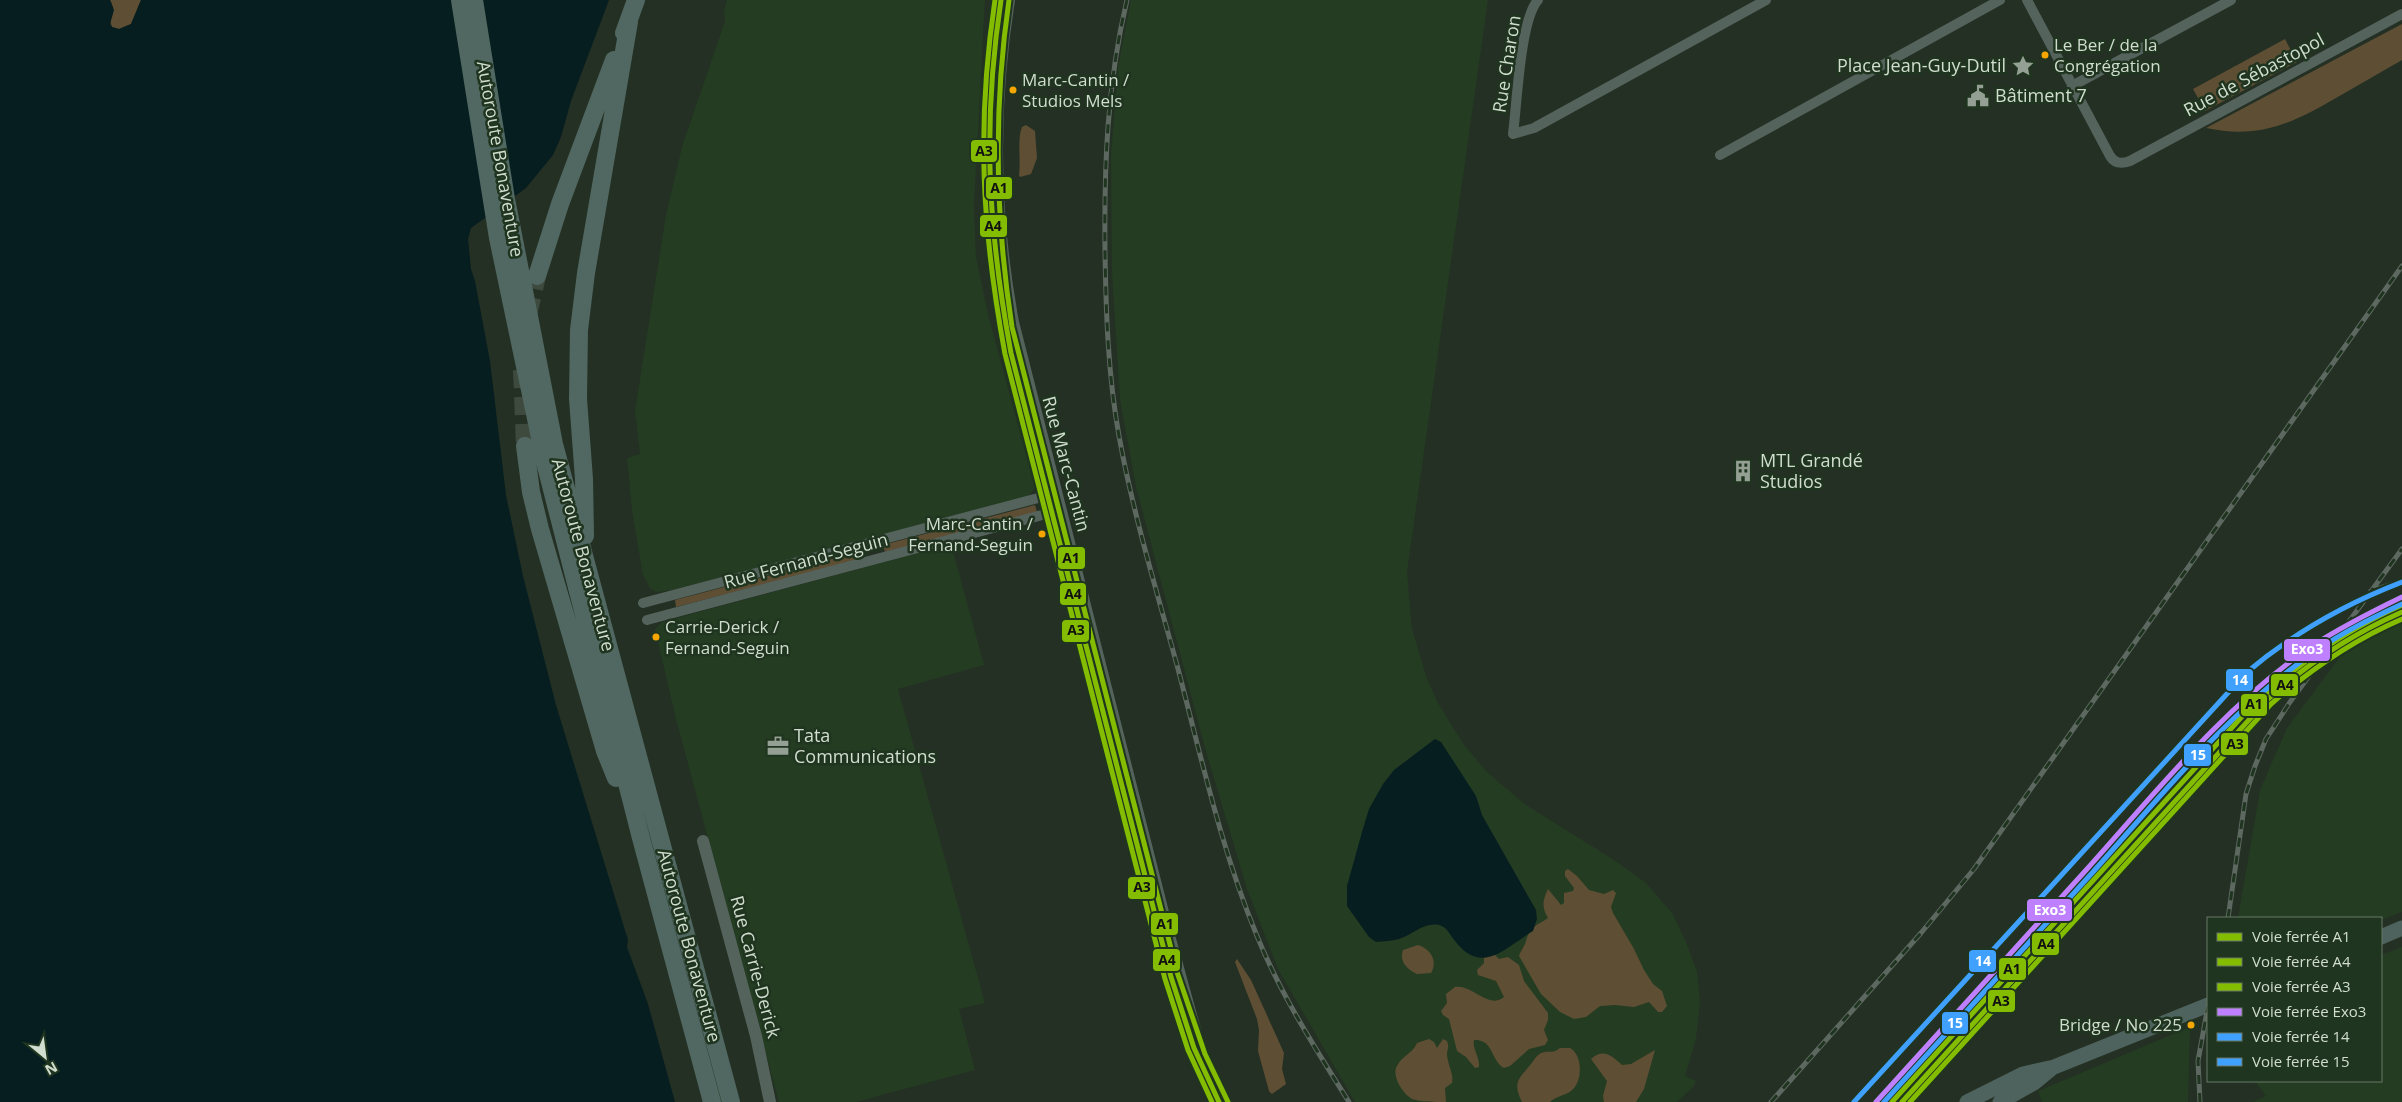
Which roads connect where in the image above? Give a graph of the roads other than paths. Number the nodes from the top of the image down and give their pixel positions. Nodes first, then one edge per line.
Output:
1 (460, 0) edge
2 (474, 0) edge
3 (636, 0) edge
4 (1010, 0) edge
5 (1538, 0) edge
6 (1766, 0) edge
7 (2000, 0) edge
8 (2027, 0) edge
9 (2231, 0) edge
10 (2402, 14) edge
11 (628, 22) junction
12 (2072, 86) junction
13 (1720, 155) dead end
14 (505, 237) junction
15 (537, 276) tunnel mouth
16 (524, 446) tunnel mouth
17 (1057, 493) junction
18 (1061, 510) junction
19 (585, 562) junction
20 (643, 603) dead end
21 (647, 620) dead end
22 (641, 838) junction
23 (703, 841) dead end
24 (2402, 928) edge
25 (2382, 936) edge
26 (2207, 1005) edge
27 (2054, 1067) junction
28 (712, 1102) edge
29 (731, 1102) edge
30 (770, 1102) edge
31 (1216, 1102) edge
32 (1967, 1102) edge
33 (2000, 1102) edge

1 - 14 highway, Autoroute Bonaventure
2 - 14 highway, Autoroute Bonaventure
3 - 11 highway
4 - 17 street, Rue Marc-Cantin
5 - 6 street, Rue Charon
7 - 13 street
8 - 12 street
9 - 12 street
10 - 12 street, Rue de Sébastopol
11 - 15 highway
11 - 19 highway
14 - 19 highway, Autoroute Bonaventure
14 - 22 highway, Autoroute Bonaventure
16 - 22 highway
17 - 18 street, Rue Marc-Cantin
17 - 20 street, Rue Fernand-Seguin
18 - 21 street, Rue Fernand-Seguin
18 - 31 street, Rue Marc-Cantin
19 - 29 highway, Autoroute Bonaventure
22 - 28 highway, Autoroute Bonaventure
23 - 30 street, Rue Carrie-Derick
24 - 25 main road
26 - 27 main road
27 - 32 main road
27 - 33 main road

